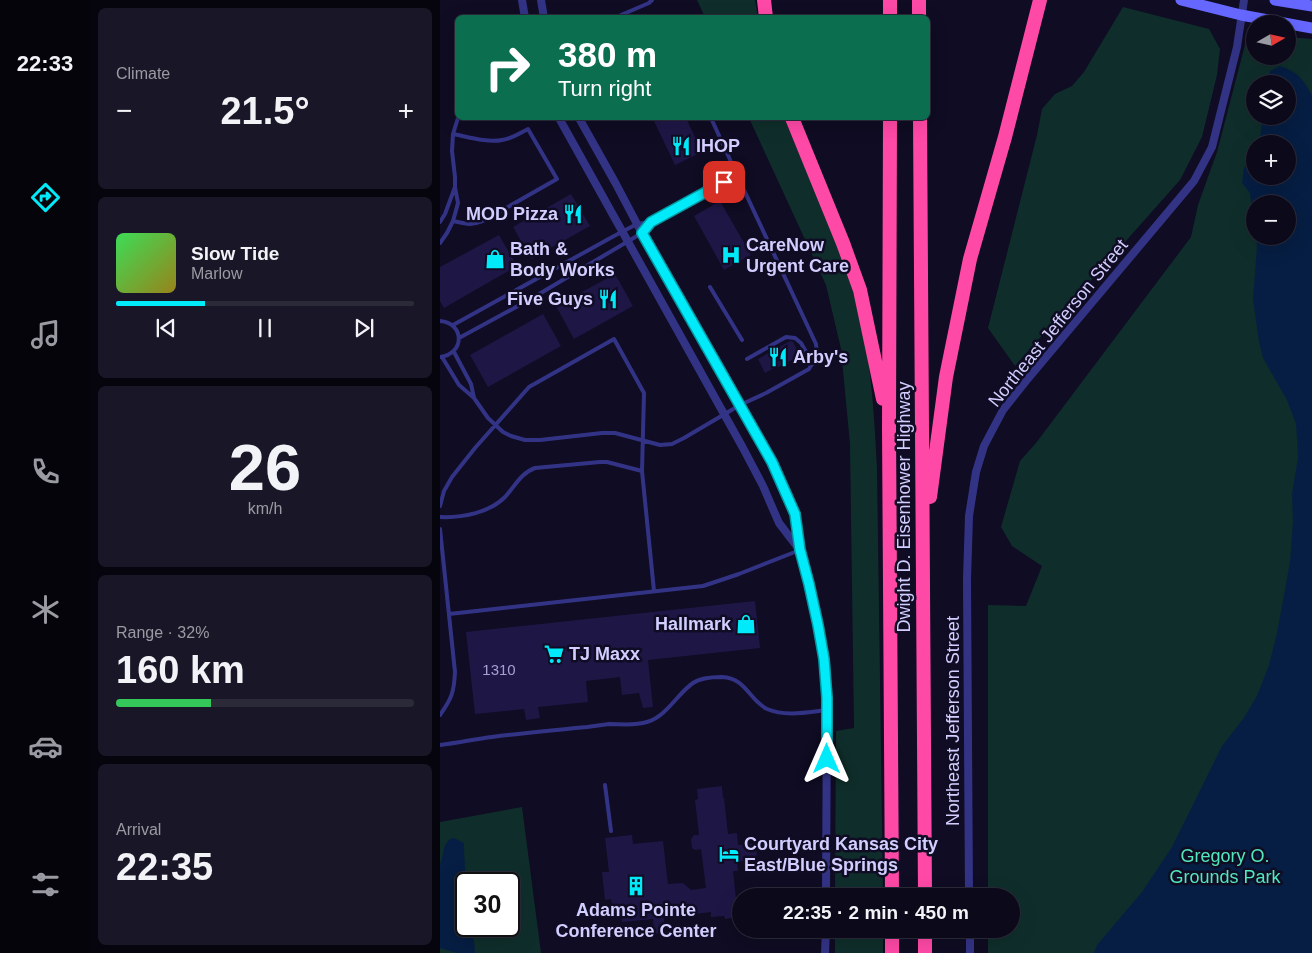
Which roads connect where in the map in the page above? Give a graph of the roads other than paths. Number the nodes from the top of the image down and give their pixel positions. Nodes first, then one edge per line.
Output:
1 (522, 0) edge
2 (541, 0) edge
3 (652, 0) edge
4 (764, 0) edge
5 (890, 0) edge
6 (919, 0) edge
7 (1181, 0) edge
8 (1244, 0) edge
9 (1275, 0) edge
10 (1040, 1) edge
11 (1312, 6) edge
12 (524, 15) edge
13 (544, 15) edge
14 (621, 15) edge
15 (766, 15) edge
16 (890, 15) edge
17 (919, 15) edge
18 (1241, 15) junction
19 (1312, 28) edge
20 (458, 120) edge
21 (560, 120) edge
22 (580, 120) edge
23 (712, 120) edge
24 (793, 120) edge
25 (890, 120) edge
26 (920, 120) edge
27 (454, 134) junction
28 (737, 175) junction
29 (455, 187) junction
30 (453, 221) junction
31 (440, 222) edge
32 (651, 222) junction
33 (637, 224) junction
34 (622, 232) junction
35 (642, 233) junction
36 (628, 242) junction
37 (440, 243) edge
38 (710, 287) dead end
39 (440, 321) edge
40 (452, 325) junction
41 (459, 338) junction
42 (742, 340) dead end
43 (454, 352) junction
44 (441, 357) edge
45 (747, 359) dead end
46 (813, 364) junction
47 (474, 398) junction
48 (740, 405) junction
49 (724, 414) junction
50 (496, 426) junction
51 (889, 429) junction
52 (642, 441) junction
53 (642, 471) junction
54 (440, 506) edge
55 (440, 517) edge
56 (440, 529) edge
57 (923, 547) junction
58 (800, 550) junction
59 (654, 591) junction
60 (449, 614) junction
61 (827, 710) junction
62 (440, 715) edge
63 (440, 745) edge
64 (605, 785) dead end
65 (612, 831) dead end
66 (826, 888) edge
67 (892, 888) edge
68 (925, 888) edge
69 (969, 888) edge
70 (826, 938) edge
71 (892, 938) edge
72 (925, 938) edge
73 (970, 938) edge
74 (826, 953) edge
75 (892, 953) edge
76 (925, 953) edge
77 (970, 953) edge

1 - 12 street
2 - 13 street
3 - 14 lane
4 - 15 highway
5 - 16 highway
6 - 17 highway
7 - 18 main road
8 - 18 street, Northeast Jefferson Street
9 - 11 main road
10 - 57 highway
18 - 19 main road
18 - 69 street, Northeast Jefferson Street
20 - 27 lane
21 - 34 street
22 - 33 street
23 - 28 lane
24 - 51 highway
25 - 51 highway, Dwight D. Eisenhower Highway
26 - 57 highway, Dwight D. Eisenhower Highway
27 - 29 lane
27 - 30 lane
28 - 32 lane
28 - 46 lane
29 - 30 lane
29 - 31 lane
30 - 37 lane
32 - 33 lane
32 - 35 lane
33 - 34 lane
33 - 35 street
34 - 36 street
34 - 40 lane
35 - 36 lane
35 - 48 street
36 - 41 lane
36 - 49 street
38 - 42 lane
39 - 40 lane
40 - 41 lane
41 - 43 lane
43 - 44 lane
43 - 47 lane
44 - 47 lane
45 - 46 lane
46 - 48 lane
47 - 50 lane
48 - 49 lane
48 - 58 street
49 - 52 lane
49 - 58 street
50 - 52 lane
50 - 52 lane
50 - 54 lane
51 - 67 highway, Dwight D. Eisenhower Highway
52 - 53 lane
53 - 55 lane
53 - 59 lane
56 - 60 lane
57 - 68 highway, Dwight D. Eisenhower Highway
58 - 59 lane
58 - 61 street
59 - 60 lane
60 - 62 lane
61 - 63 lane
61 - 66 street
64 - 65 lane
70 - 74 street
71 - 75 highway
72 - 76 highway
73 - 77 street

